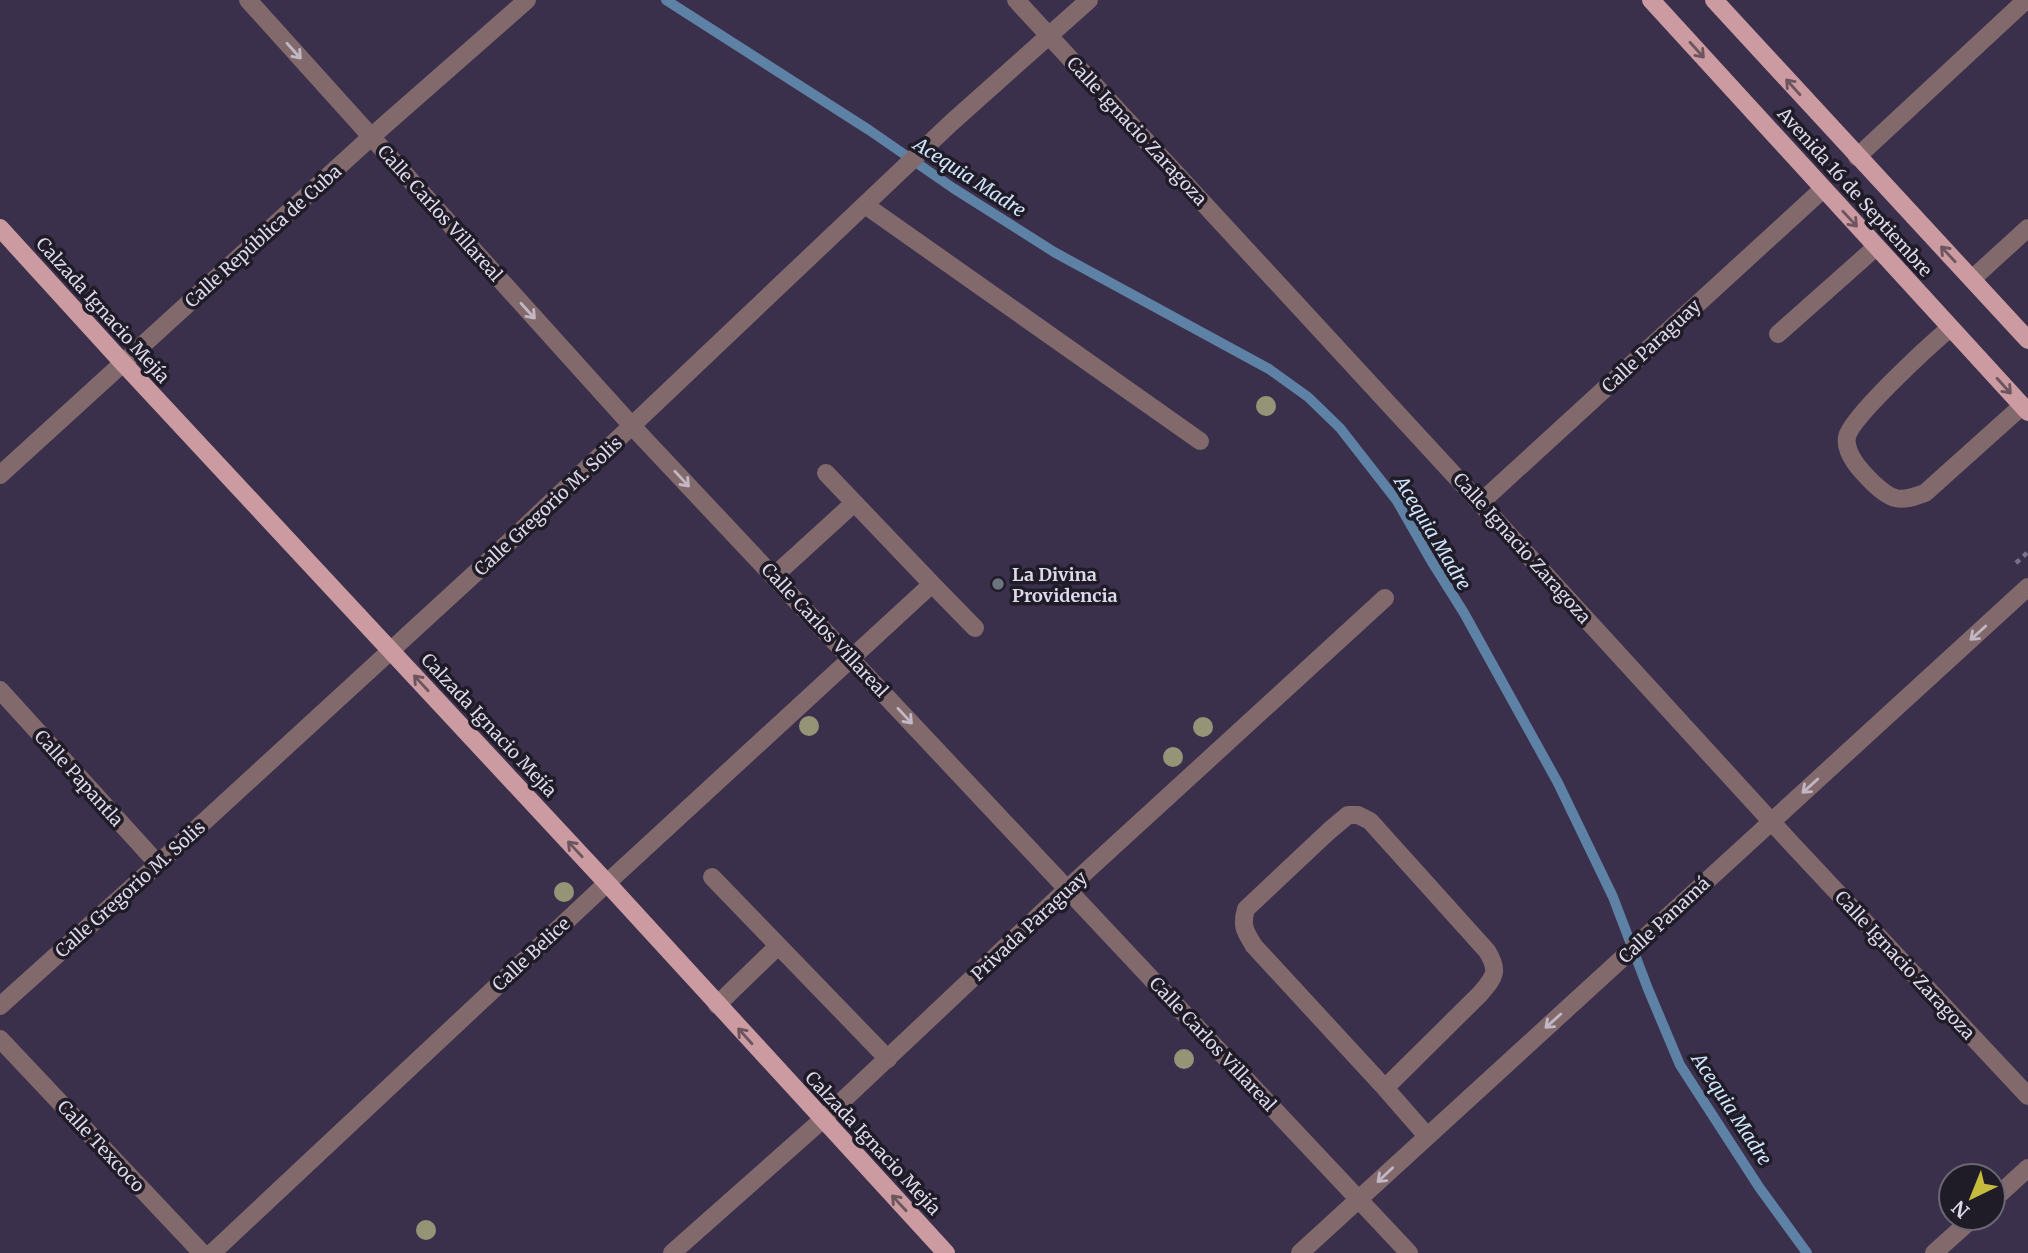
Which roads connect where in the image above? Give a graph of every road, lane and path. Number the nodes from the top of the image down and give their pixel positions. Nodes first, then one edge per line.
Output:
1 (248, 0) edge
2 (527, 0) edge
3 (1016, 0) edge
4 (1089, 0) edge
5 (1651, 0) edge
6 (1714, 0) edge
7 (2026, 0) edge
8 (1049, 36) junction
9 (371, 138) junction
10 (1857, 157) junction
11 (1823, 189) junction
12 (865, 205) junction
13 (0, 228) edge
14 (2028, 228) edge
15 (1876, 247) junction
16 (1972, 279) junction
17 (1950, 328) junction
18 (1778, 334) dead end
19 (2028, 340) edge
20 (123, 363) junction
21 (2025, 409) edge
22 (633, 427) junction
23 (1200, 441) dead end
24 (826, 473) dead end
25 (0, 475) edge
26 (1480, 502) junction
27 (854, 503) junction
28 (774, 576) junction
29 (932, 584) junction
30 (2028, 587) edge
31 (1385, 598) dead end
32 (975, 628) dead end
33 (391, 651) junction
34 (851, 658) junction
35 (0, 691) edge
36 (1772, 821) junction
37 (158, 864) junction
38 (712, 877) dead end
39 (607, 883) junction
40 (1067, 890) junction
41 (778, 946) junction
42 (717, 1005) junction
43 (0, 1006) edge
44 (0, 1039) edge
45 (888, 1059) junction
46 (1385, 1088) junction
47 (2028, 1096) edge
48 (822, 1120) junction
49 (1427, 1136) junction
50 (2028, 1168) edge
51 (2007, 1187) edge
52 (1359, 1199) junction
53 (1957, 1232) edge
54 (202, 1253) edge
55 (212, 1253) edge
56 (672, 1253) edge
57 (946, 1253) edge
58 (1300, 1253) edge
59 (1409, 1253) edge
60 (1934, 1253) edge

1 -> 9 street, Calle Carlos Villareal
2 - 9 street, Calle República de Cuba
3 - 8 street, Calle Ignacio Zaragoza
4 - 8 street, Calle Gregorio M. Solis
5 -> 11 main road, Avenida 16 de Septiembre
10 -> 6 main road, Avenida 16 de Septiembre
7 - 10 street
8 - 12 street, Calle Gregorio M. Solis
8 - 26 street, Calle Ignacio Zaragoza
9 - 20 street, Calle República de Cuba
9 -> 22 street, Calle Carlos Villareal
16 -> 10 main road, Avenida 16 de Septiembre
11 -> 15 main road, Avenida 16 de Septiembre
11 - 26 street, Calle Paraguay
12 - 22 street, Calle Gregorio M. Solis
12 - 23 street
13 - 20 main road, Calzada Ignacio Mejía
14 - 16 street
15 - 17 main road, Avenida 16 de Septiembre
15 - 18 street
16 - 19 main road, Avenida 16 de Septiembre
17 -> 21 main road, Avenida 16 de Septiembre
17 - 21 street
20 - 25 street, Calle República de Cuba
20 - 33 main road, Calzada Ignacio Mejía
22 -> 28 street, Calle Carlos Villareal
22 - 33 street, Calle Gregorio M. Solis
24 - 27 street
26 - 36 street, Calle Ignacio Zaragoza
27 - 28 street
27 - 29 street
28 - 34 street, Calle Carlos Villareal
29 - 32 street
29 - 34 street, Calle Belice
30 -> 36 street, Calle Panamá
31 - 40 street, Privada Paraguay
33 - 37 street, Calle Gregorio M. Solis
39 -> 33 main road, Calzada Ignacio Mejía
34 - 39 street, Calle Belice
34 -> 40 street, Calle Carlos Villareal
35 - 37 street, Calle Papantla
36 - 47 street, Calle Ignacio Zaragoza
36 -> 49 street, Calle Panamá
37 - 43 street, Calle Gregorio M. Solis
38 - 41 street
39 - 42 main road, Calzada Ignacio Mejía
39 - 55 street, Calle Belice
40 - 45 street, Privada Paraguay
40 - 52 street, Calle Carlos Villareal
41 - 42 street
41 - 45 street
48 -> 42 main road, Calzada Ignacio Mejía
44 - 54 street, Calle Texcoco
45 - 48 street, Privada Paraguay
46 - 46 street
46 - 49 street
48 - 56 street, Privada Paraguay
57 -> 48 main road, Calzada Ignacio Mejía
49 -> 52 street, Calle Panamá
50 - 51 street
52 - 58 street, Calle Panamá
52 - 59 street, Calle Carlos Villareal
53 - 60 street

